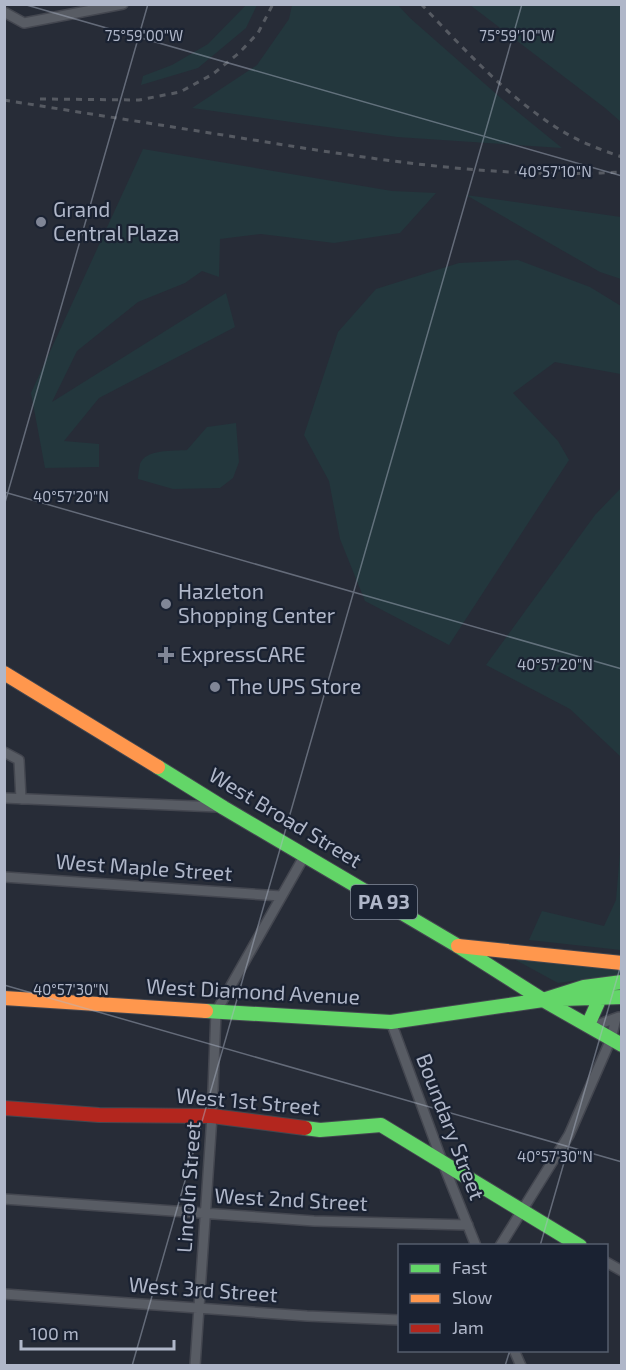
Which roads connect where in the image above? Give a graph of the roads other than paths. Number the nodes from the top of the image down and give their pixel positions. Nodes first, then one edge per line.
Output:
1 (123, 4) edge
2 (4, 12) edge
3 (4, 673) edge
4 (4, 752) edge
5 (4, 798) edge
6 (21, 799) junction
7 (225, 808) junction
8 (305, 855) junction
9 (4, 877) edge
10 (281, 896) junction
11 (458, 946) junction
12 (621, 963) edge
13 (621, 982) edge
14 (621, 997) edge
15 (4, 998) edge
16 (600, 998) junction
17 (543, 1000) junction
18 (216, 1012) junction
19 (619, 1018) edge
20 (391, 1022) junction
21 (589, 1026) junction
22 (616, 1042) edge
23 (4, 1108) edge
24 (212, 1116) junction
25 (442, 1161) junction
26 (4, 1199) edge
27 (523, 1211) junction
28 (205, 1213) junction
29 (468, 1225) junction
30 (476, 1244) edge
31 (501, 1244) edge
32 (578, 1244) edge
33 (608, 1263) edge
34 (621, 1271) edge
35 (4, 1294) edge
36 (199, 1308) junction
37 (398, 1320) edge
38 (195, 1365) edge

1 - 2 street
3 - 7 main road, West Broad Street / PA 93
4 - 6 street
5 - 6 street
6 - 7 street
7 - 8 main road, West Broad Street / PA 93
8 - 10 street, Lincoln Street
8 - 11 main road, West Broad Street / PA 93
9 - 10 street, West Maple Street
10 - 18 street, Lincoln Street
11 - 12 main road
11 - 17 main road, West Broad Street / PA 93
13 - 17 main road
14 - 16 main road
15 - 18 main road, West Diamond Avenue
16 - 17 main road
16 - 21 main road
17 - 20 main road, West Diamond Avenue
17 - 21 main road, PA 93
18 - 20 main road, West Diamond Avenue
18 - 24 street, Lincoln Street
19 - 21 street
19 - 22 street
20 - 25 street, Boundary Street
21 - 22 main road, PA 93
22 - 27 street
23 - 24 main road, West 1st Street
24 - 25 main road, West 1st Street
24 - 28 street, Lincoln Street
25 - 27 main road, West 1st Street
25 - 29 street, Boundary Street
26 - 28 street, West 2nd Street
27 - 31 street
27 - 32 main road, West 1st Street
28 - 29 street, West 2nd Street
28 - 36 street, Lincoln Street
29 - 30 street, Boundary Street
33 - 34 street
35 - 36 street, West 3rd Street
36 - 37 street, West 3rd Street
36 - 38 street, Lincoln Street

